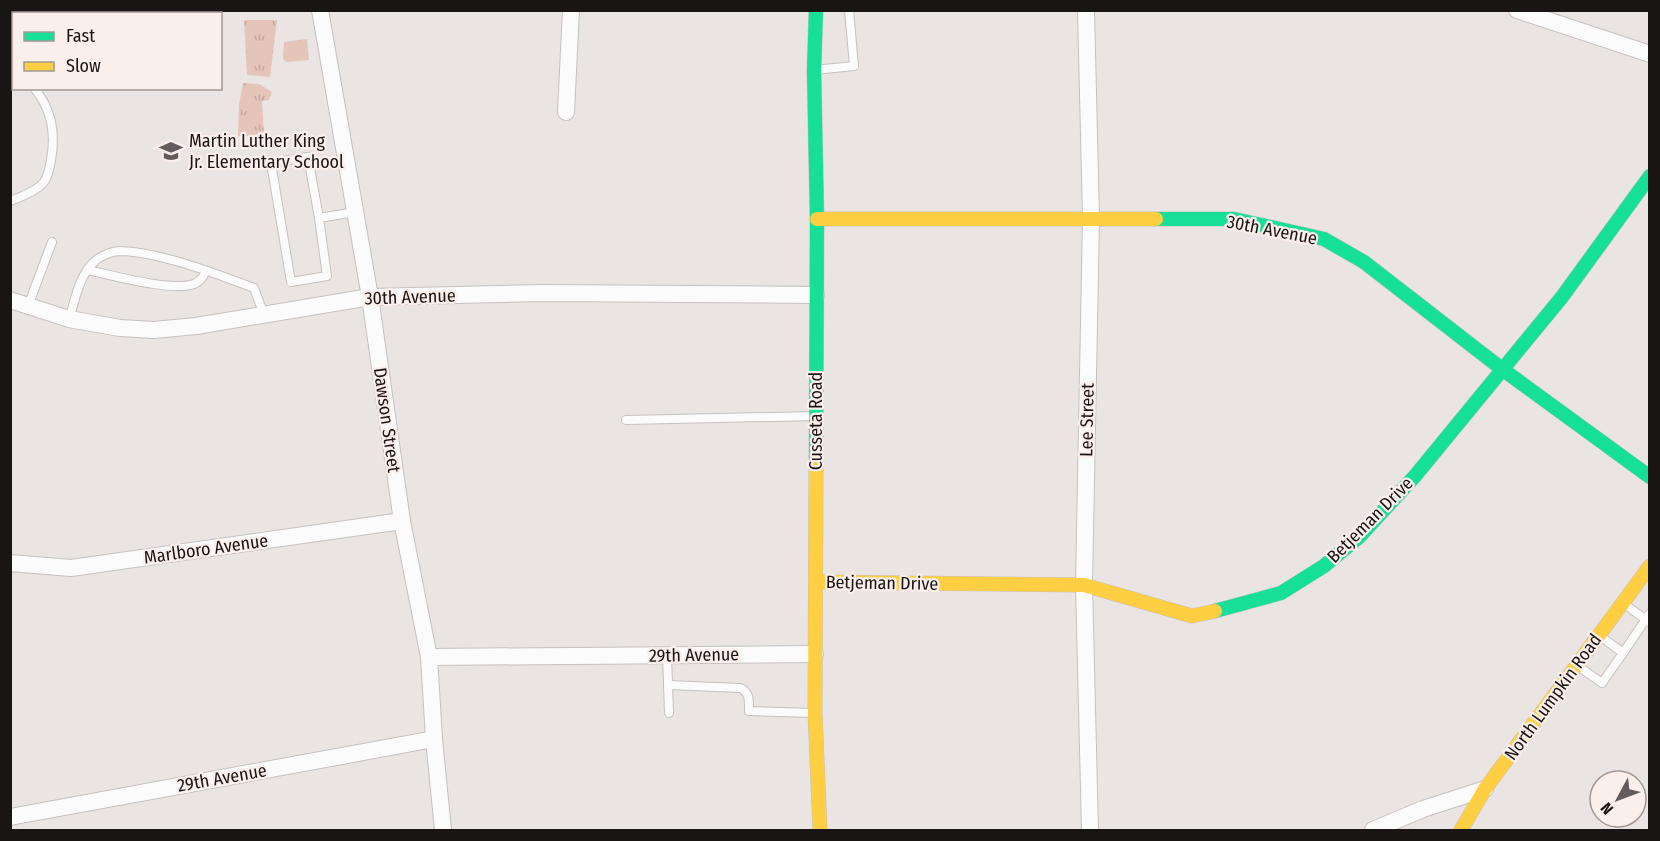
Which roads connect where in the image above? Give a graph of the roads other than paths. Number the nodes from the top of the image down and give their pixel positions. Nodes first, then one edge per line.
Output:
1 (320, 10) edge
2 (571, 10) edge
3 (816, 10) edge
4 (849, 10) edge
5 (1086, 10) edge
6 (1517, 10) edge
7 (1650, 54) edge
8 (814, 70) junction
9 (36, 90) edge
10 (566, 112) dead end
11 (1650, 176) edge
12 (10, 201) edge
13 (355, 212) junction
14 (319, 218) junction
15 (1091, 218) junction
16 (817, 219) junction
17 (52, 242) dead end
18 (87, 270) junction
19 (206, 271) junction
20 (816, 295) junction
21 (370, 297) junction
22 (10, 300) edge
23 (28, 306) junction
24 (264, 315) junction
25 (69, 319) junction
26 (1502, 369) junction
27 (817, 416) junction
28 (626, 420) dead end
29 (1650, 477) edge
30 (402, 521) junction
31 (10, 563) edge
32 (1650, 566) edge
33 (816, 582) junction
34 (1084, 585) junction
35 (1623, 602) junction
36 (1648, 618) edge
37 (1599, 635) junction
38 (1623, 653) junction
39 (815, 654) junction
40 (667, 655) junction
41 (429, 657) junction
42 (1576, 665) junction
43 (669, 685) junction
44 (669, 713) dead end
45 (814, 713) junction
46 (434, 739) junction
47 (1485, 789) junction
48 (10, 817) edge
49 (443, 831) edge
50 (820, 831) edge
51 (1090, 831) edge
52 (1373, 831) edge
53 (1461, 831) edge

1 - 13 street, Dawson Street
2 - 10 street
3 - 8 street, Cusseta Road
4 - 8 lane
5 - 15 street, Lee Street
6 - 7 street
8 - 16 street, Cusseta Road
9 - 12 lane
11 - 26 street, Betjeman Drive
13 - 14 lane
13 - 21 street, Dawson Street
14 - 14 lane
15 - 16 street, 30th Avenue
15 - 26 street, 30th Avenue
15 - 34 street, Lee Street
16 - 20 street, Cusseta Road
17 - 23 lane
18 - 19 lane
18 - 19 lane
18 - 25 lane
19 - 24 lane
20 - 21 street, 30th Avenue
20 - 27 street, Cusseta Road
21 - 24 street, 30th Avenue
21 - 30 street, Dawson Street
22 - 23 street, 30th Avenue
23 - 25 street, 30th Avenue
24 - 25 street, 30th Avenue
26 - 29 street, 30th Avenue
26 - 34 street, Betjeman Drive
27 - 28 lane
27 - 33 street, Cusseta Road
30 - 31 street, Marlboro Avenue
30 - 41 street, Dawson Street
32 - 35 street, North Lumpkin Road
33 - 34 street, Betjeman Drive
33 - 39 street, Cusseta Road
34 - 51 street, Lee Street
35 - 36 lane
35 - 37 street, North Lumpkin Road
36 - 38 lane
37 - 38 lane
37 - 42 street, North Lumpkin Road
38 - 42 lane
39 - 40 street, 29th Avenue
39 - 45 street, Cusseta Road
40 - 41 street, 29th Avenue
40 - 43 lane
41 - 46 street, Dawson Street
42 - 47 street, North Lumpkin Road
43 - 44 lane
43 - 45 lane
45 - 50 street, Cusseta Road
46 - 48 street, 29th Avenue
46 - 49 street, Dawson Street
47 - 52 street
47 - 53 street, North Lumpkin Road

